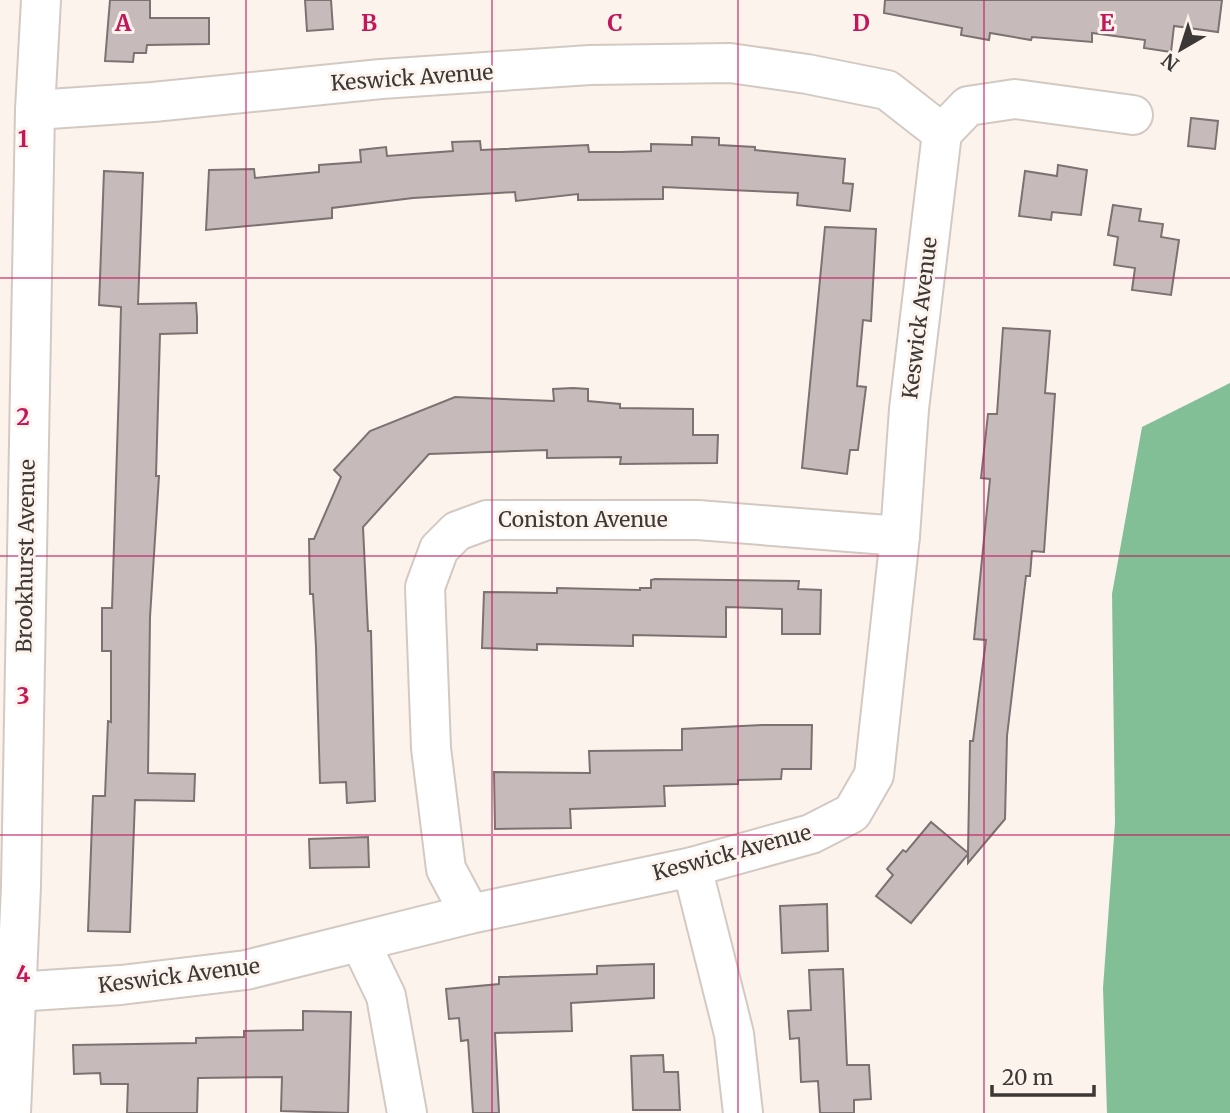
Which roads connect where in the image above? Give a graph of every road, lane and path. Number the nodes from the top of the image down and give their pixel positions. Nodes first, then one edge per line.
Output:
1 (41, 0) edge
2 (35, 110) junction
3 (1133, 115) dead end
4 (942, 133) junction
5 (13, 531) edge
6 (900, 536) junction
7 (692, 867) junction
8 (470, 914) junction
9 (360, 942) junction
10 (15, 992) junction
11 (11, 1113) edge
12 (407, 1113) edge
13 (743, 1113) edge

1 - 2 street, Brookhurst Avenue
2 - 4 street, Keswick Avenue
2 - 5 street, Brookhurst Avenue
3 - 4 street
4 - 6 street, Keswick Avenue
5 - 10 street, Brookhurst Avenue
6 - 7 street, Keswick Avenue
6 - 8 street, Coniston Avenue
7 - 8 street, Keswick Avenue
7 - 13 street
8 - 9 street, Keswick Avenue
9 - 10 street, Keswick Avenue
9 - 12 street
10 - 11 street, Brookhurst Avenue

